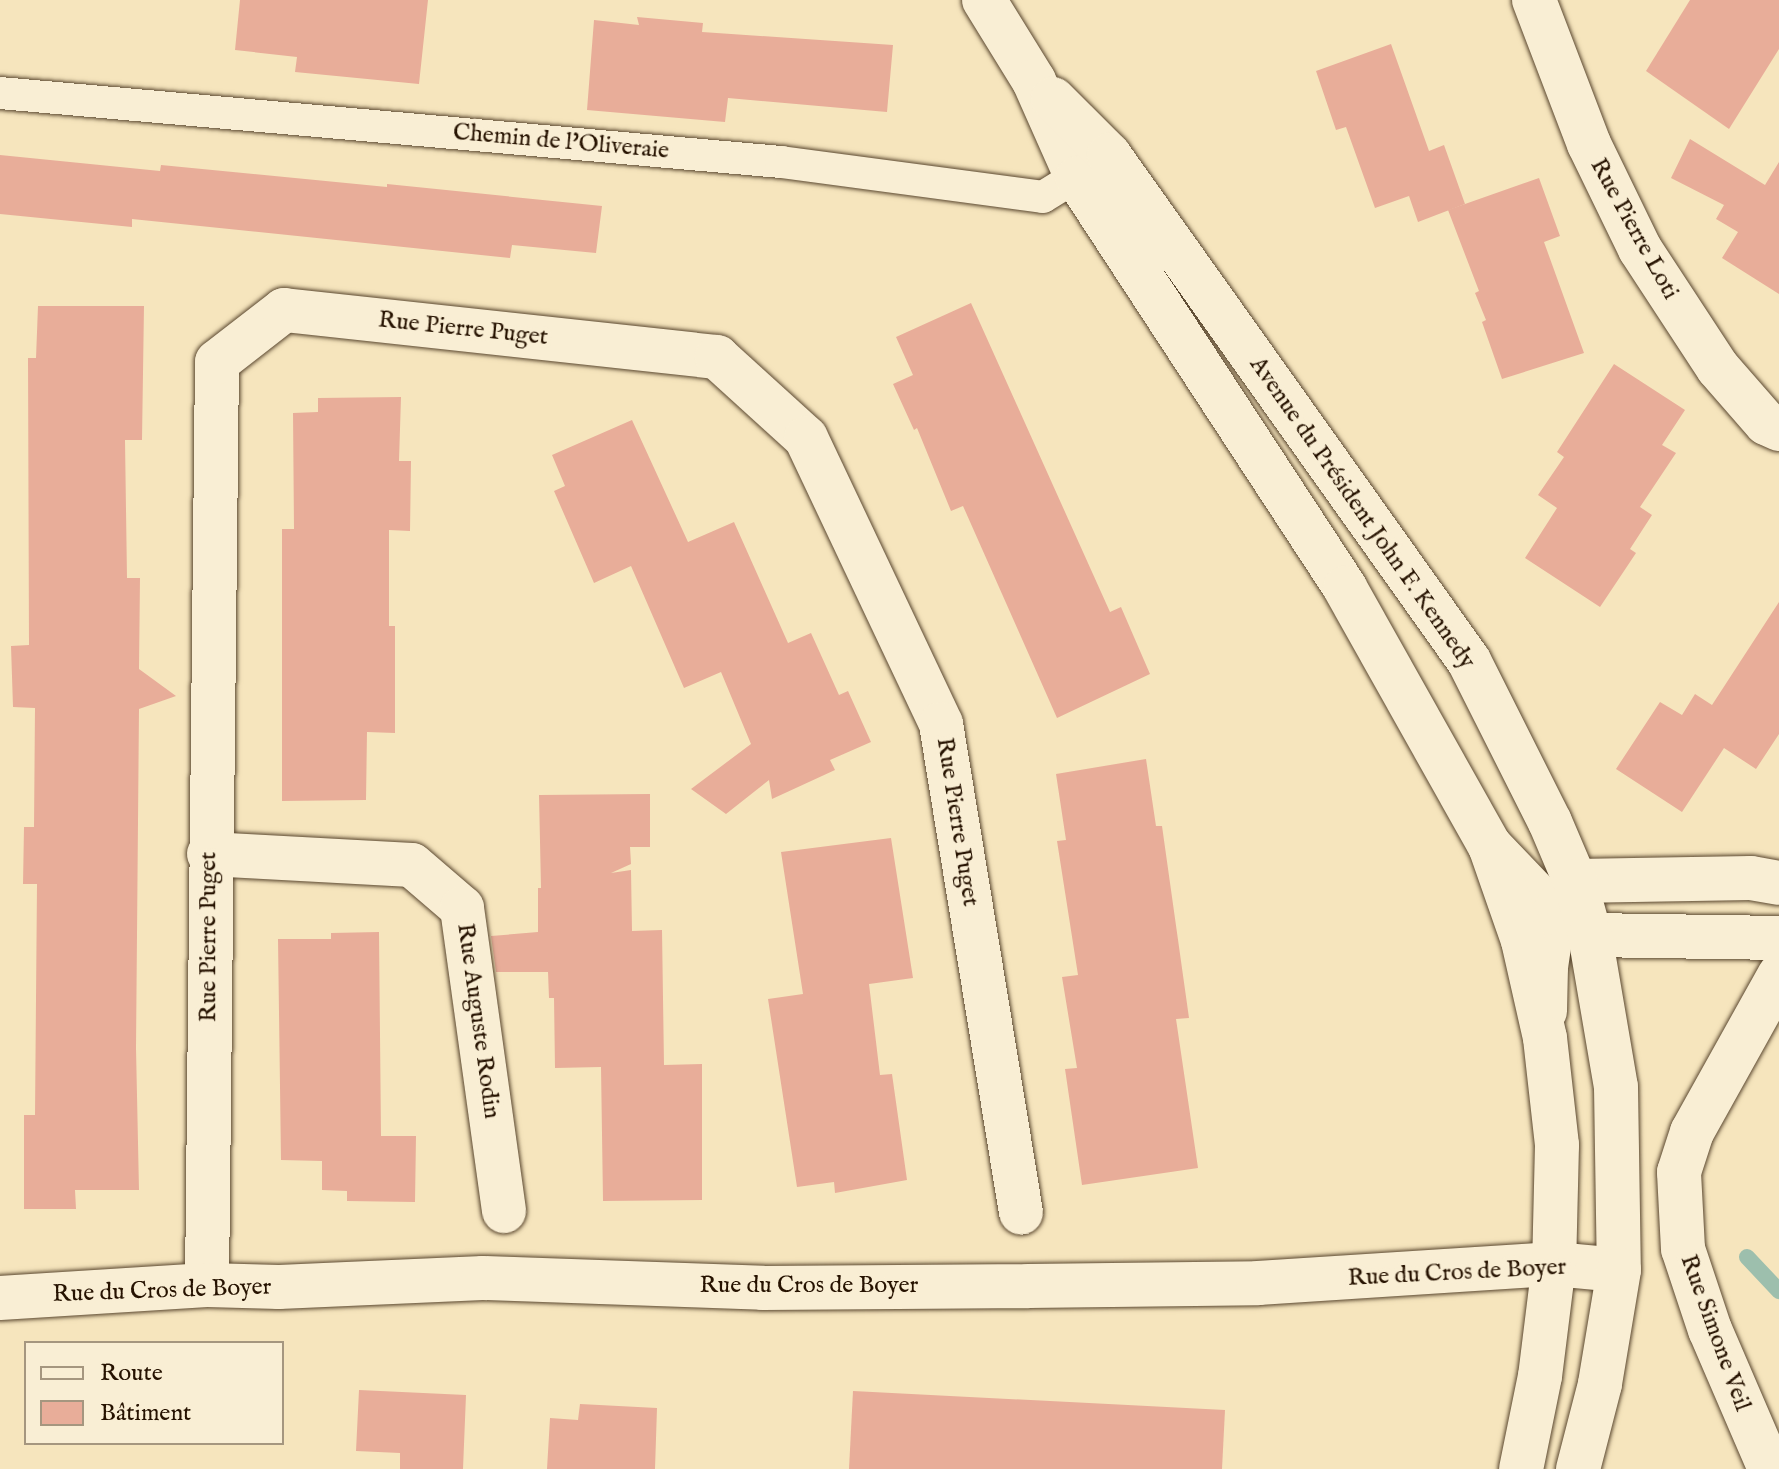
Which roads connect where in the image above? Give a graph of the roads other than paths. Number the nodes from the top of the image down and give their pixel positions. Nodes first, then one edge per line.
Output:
1 (984, 0) edge
2 (1534, 0) edge
3 (0, 93) edge
4 (1093, 167) junction
5 (1779, 429) edge
6 (1490, 846) junction
7 (209, 854) junction
8 (1779, 883) edge
9 (1573, 910) junction
10 (1779, 938) edge
11 (1779, 976) edge
12 (1545, 1038) junction
13 (504, 1211) dead end
14 (1021, 1212) dead end
15 (1554, 1264) junction
16 (1619, 1270) junction
17 (207, 1285) junction
18 (0, 1298) edge
19 (1751, 1430) junction
20 (1521, 1469) edge
21 (1578, 1469) edge
22 (1733, 1469) edge
23 (1770, 1469) edge

1 - 4 street, Avenue du Président John F. Kennedy
2 - 5 street, Rue Pierre Loti
3 - 4 lane, Chemin de l'Oliveraie
4 - 6 street, Avenue du Président John F. Kennedy
4 - 9 street, Avenue du Président John F. Kennedy
6 - 9 street
6 - 12 street, Avenue du Président John F. Kennedy
7 - 13 street, Rue Auguste Rodin
7 - 14 street, Rue Pierre Puget
7 - 17 street, Rue Pierre Puget
8 - 9 street
9 - 10 street
9 - 12 street
9 - 16 street, Avenue du Président John F. Kennedy
11 - 19 street, Rue Simone Veil
12 - 15 street, Avenue du Président John F. Kennedy
15 - 16 street, Rue du Cros de Boyer
15 - 17 street, Rue du Cros de Boyer
15 - 20 street, Avenue du Président John F. Kennedy
16 - 21 street, Avenue du Président John F. Kennedy
17 - 18 street, Rue du Cros de Boyer
19 - 22 street
19 - 23 street, Rue Simone Veil

